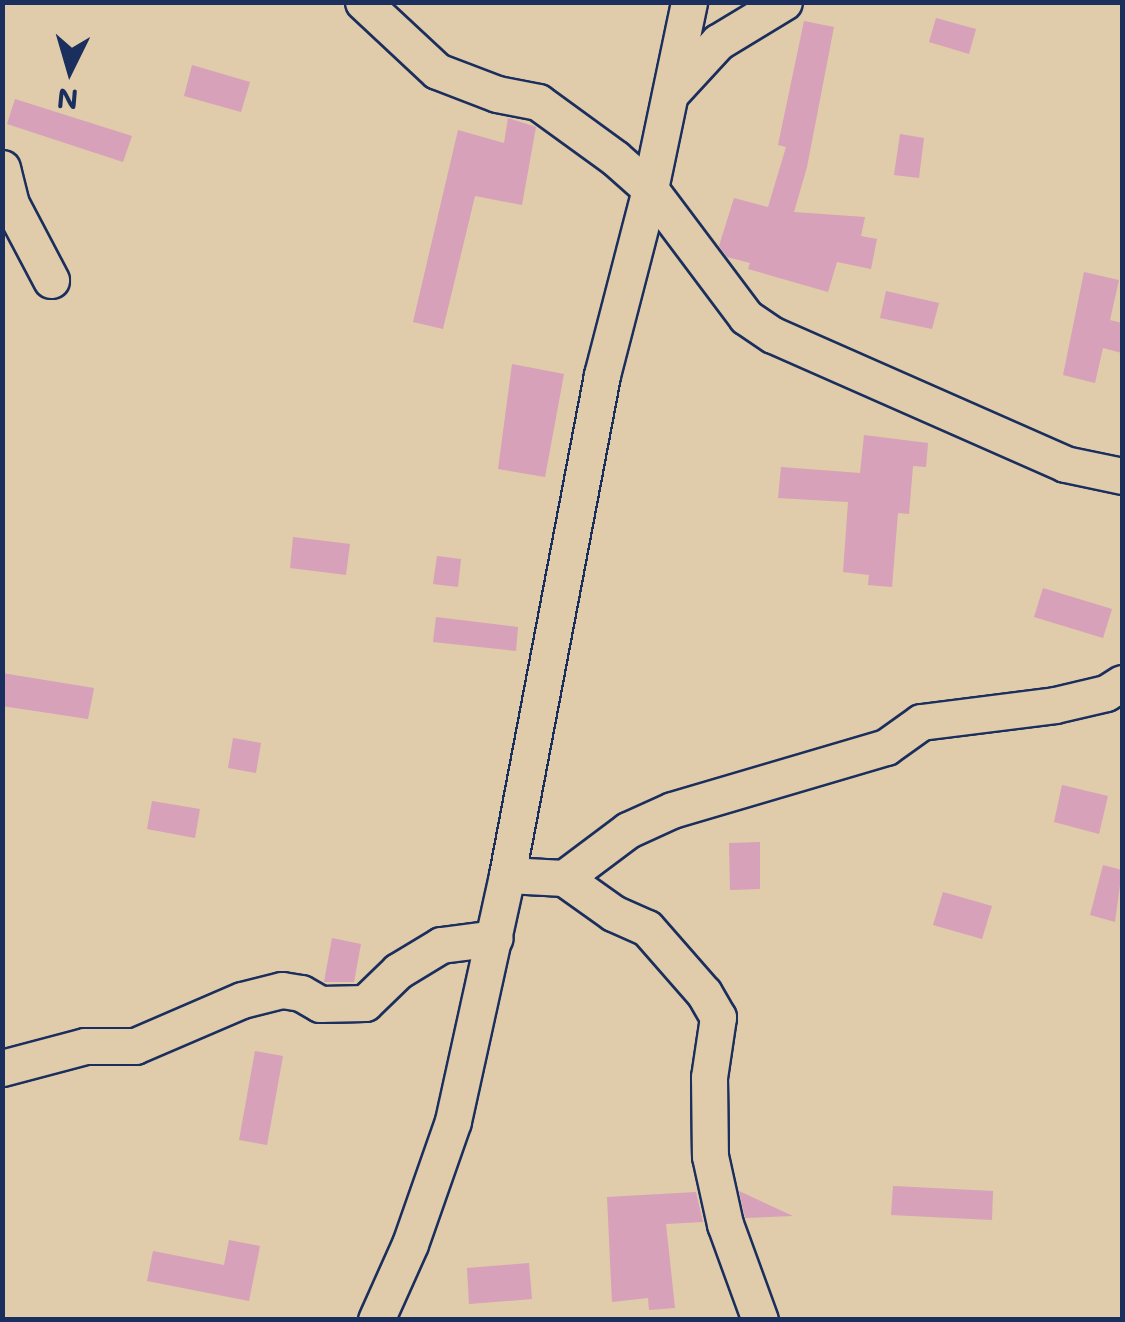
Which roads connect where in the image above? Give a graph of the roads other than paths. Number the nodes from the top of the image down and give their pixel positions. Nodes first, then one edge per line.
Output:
1 (363, 2) edge
2 (690, 2) edge
3 (784, 2) edge
4 (669, 98) junction
5 (2, 168) edge
6 (650, 189) junction
7 (14, 231) edge
8 (51, 280) dead end
9 (1122, 476) edge
10 (1122, 683) edge
11 (508, 875) junction
12 (564, 878) junction
13 (495, 938) junction
14 (2, 1068) edge
15 (376, 1320) edge
16 (760, 1320) edge

1 - 6 street
2 - 4 street
3 - 4 street
4 - 6 street
5 - 7 street
6 - 9 street
6 - 11 street
7 - 8 street
10 - 12 street
11 - 12 street
11 - 13 street
12 - 16 street
13 - 14 street
13 - 15 street

